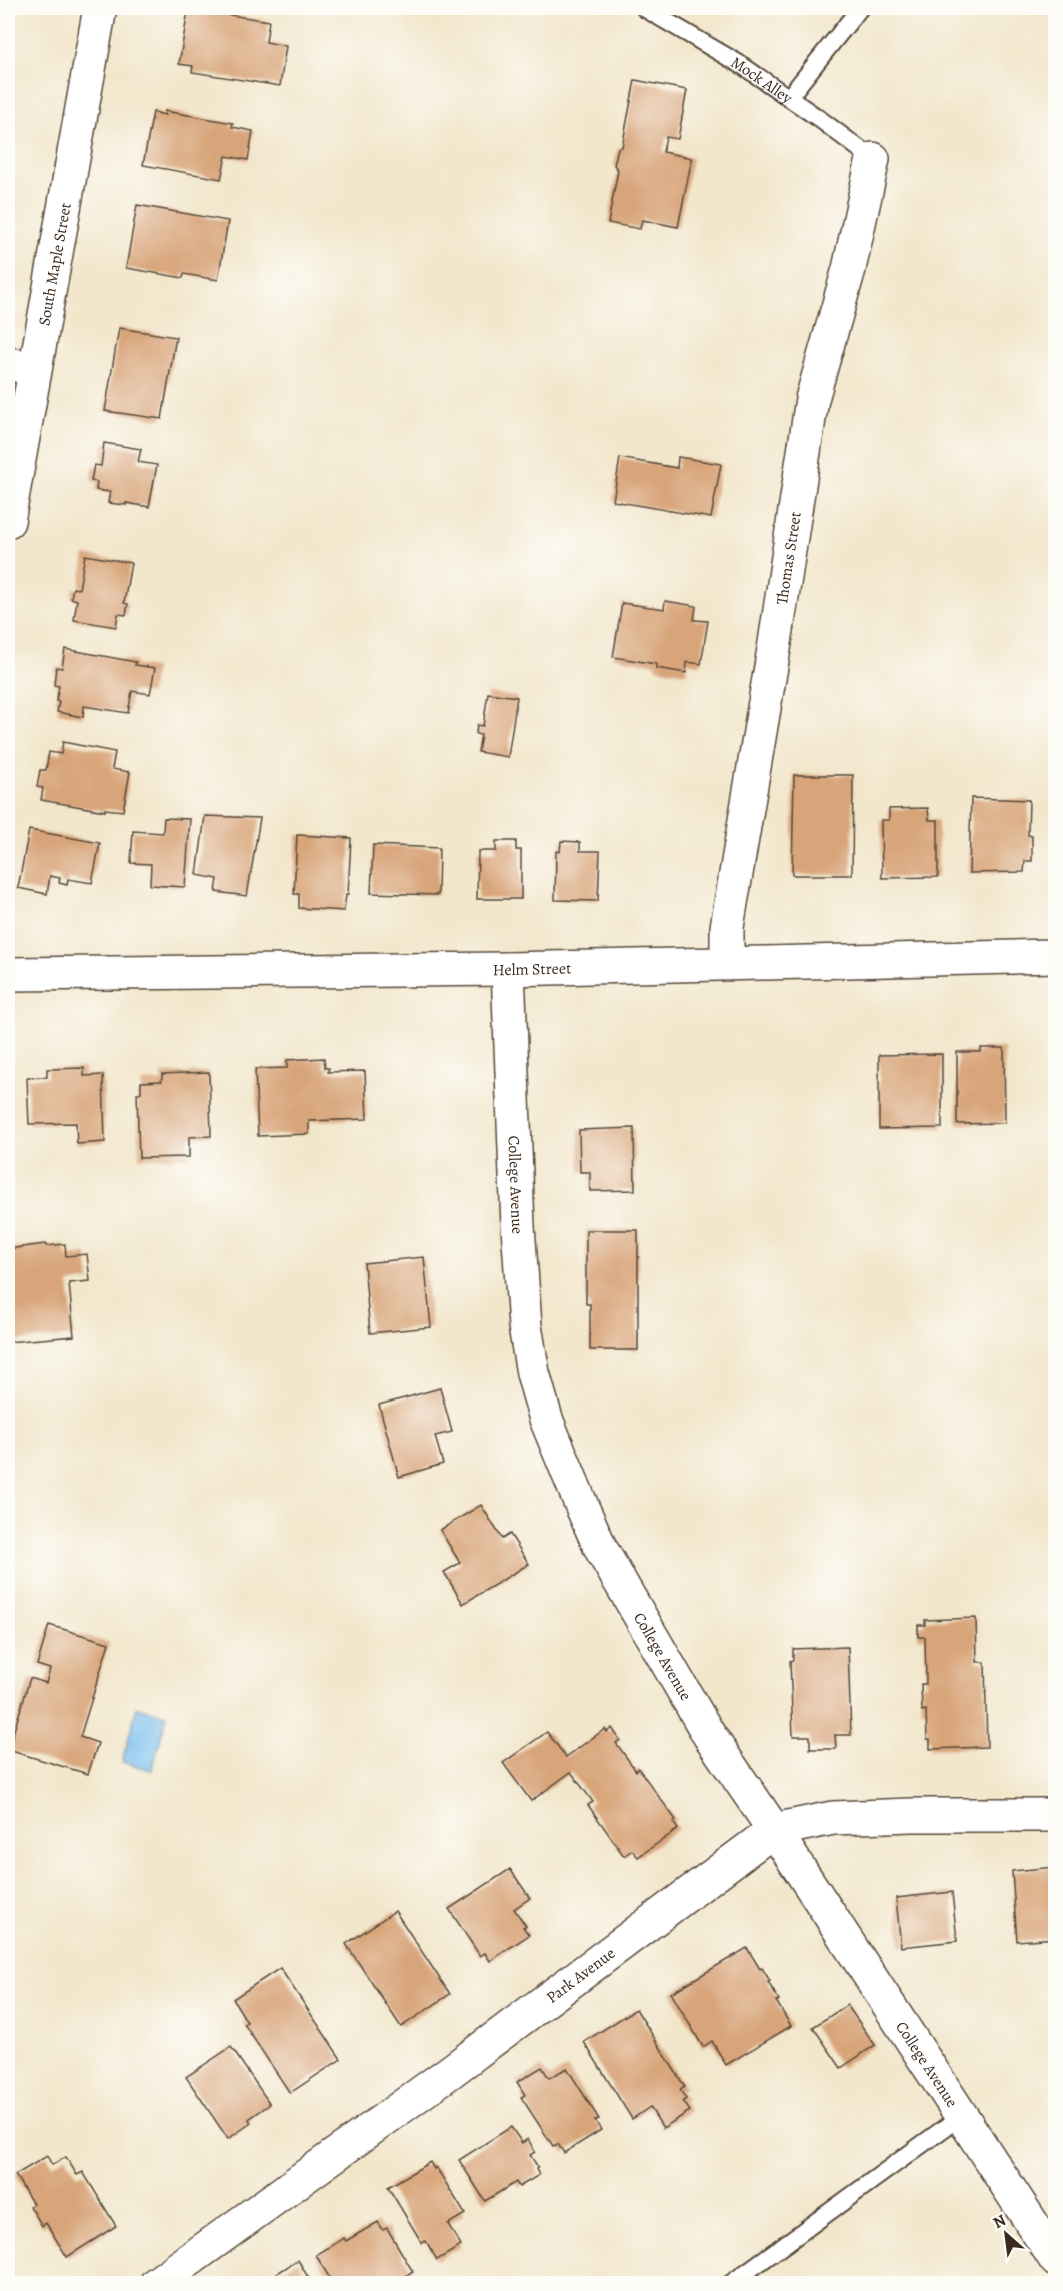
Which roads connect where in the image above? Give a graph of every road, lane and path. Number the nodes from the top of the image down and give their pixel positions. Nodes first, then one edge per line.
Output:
1 (100, 8) edge
2 (644, 8) edge
3 (860, 8) edge
4 (789, 97) junction
5 (873, 159) joint
6 (21, 366) edge
7 (8, 521) edge
8 (1056, 956) edge
9 (727, 963) junction
10 (508, 969) junction
11 (8, 974) edge
12 (1056, 1815) edge
13 (774, 1830) junction
14 (962, 2116) junction
15 (1056, 2260) edge
16 (176, 2278) edge
17 (729, 2283) edge

1 - 6 street, South Maple Street
2 - 4 lane, Mock Alley
3 - 4 lane
4 - 5 lane, Mock Alley
5 - 9 street, Thomas Street
6 - 7 street, South Maple Street
8 - 9 street, Helm Street
9 - 10 street, Helm Street
10 - 11 street, Helm Street
10 - 13 street, College Avenue
12 - 13 street, Park Avenue
13 - 14 street, College Avenue
13 - 16 street, Park Avenue
14 - 15 street, College Avenue
14 - 17 lane

